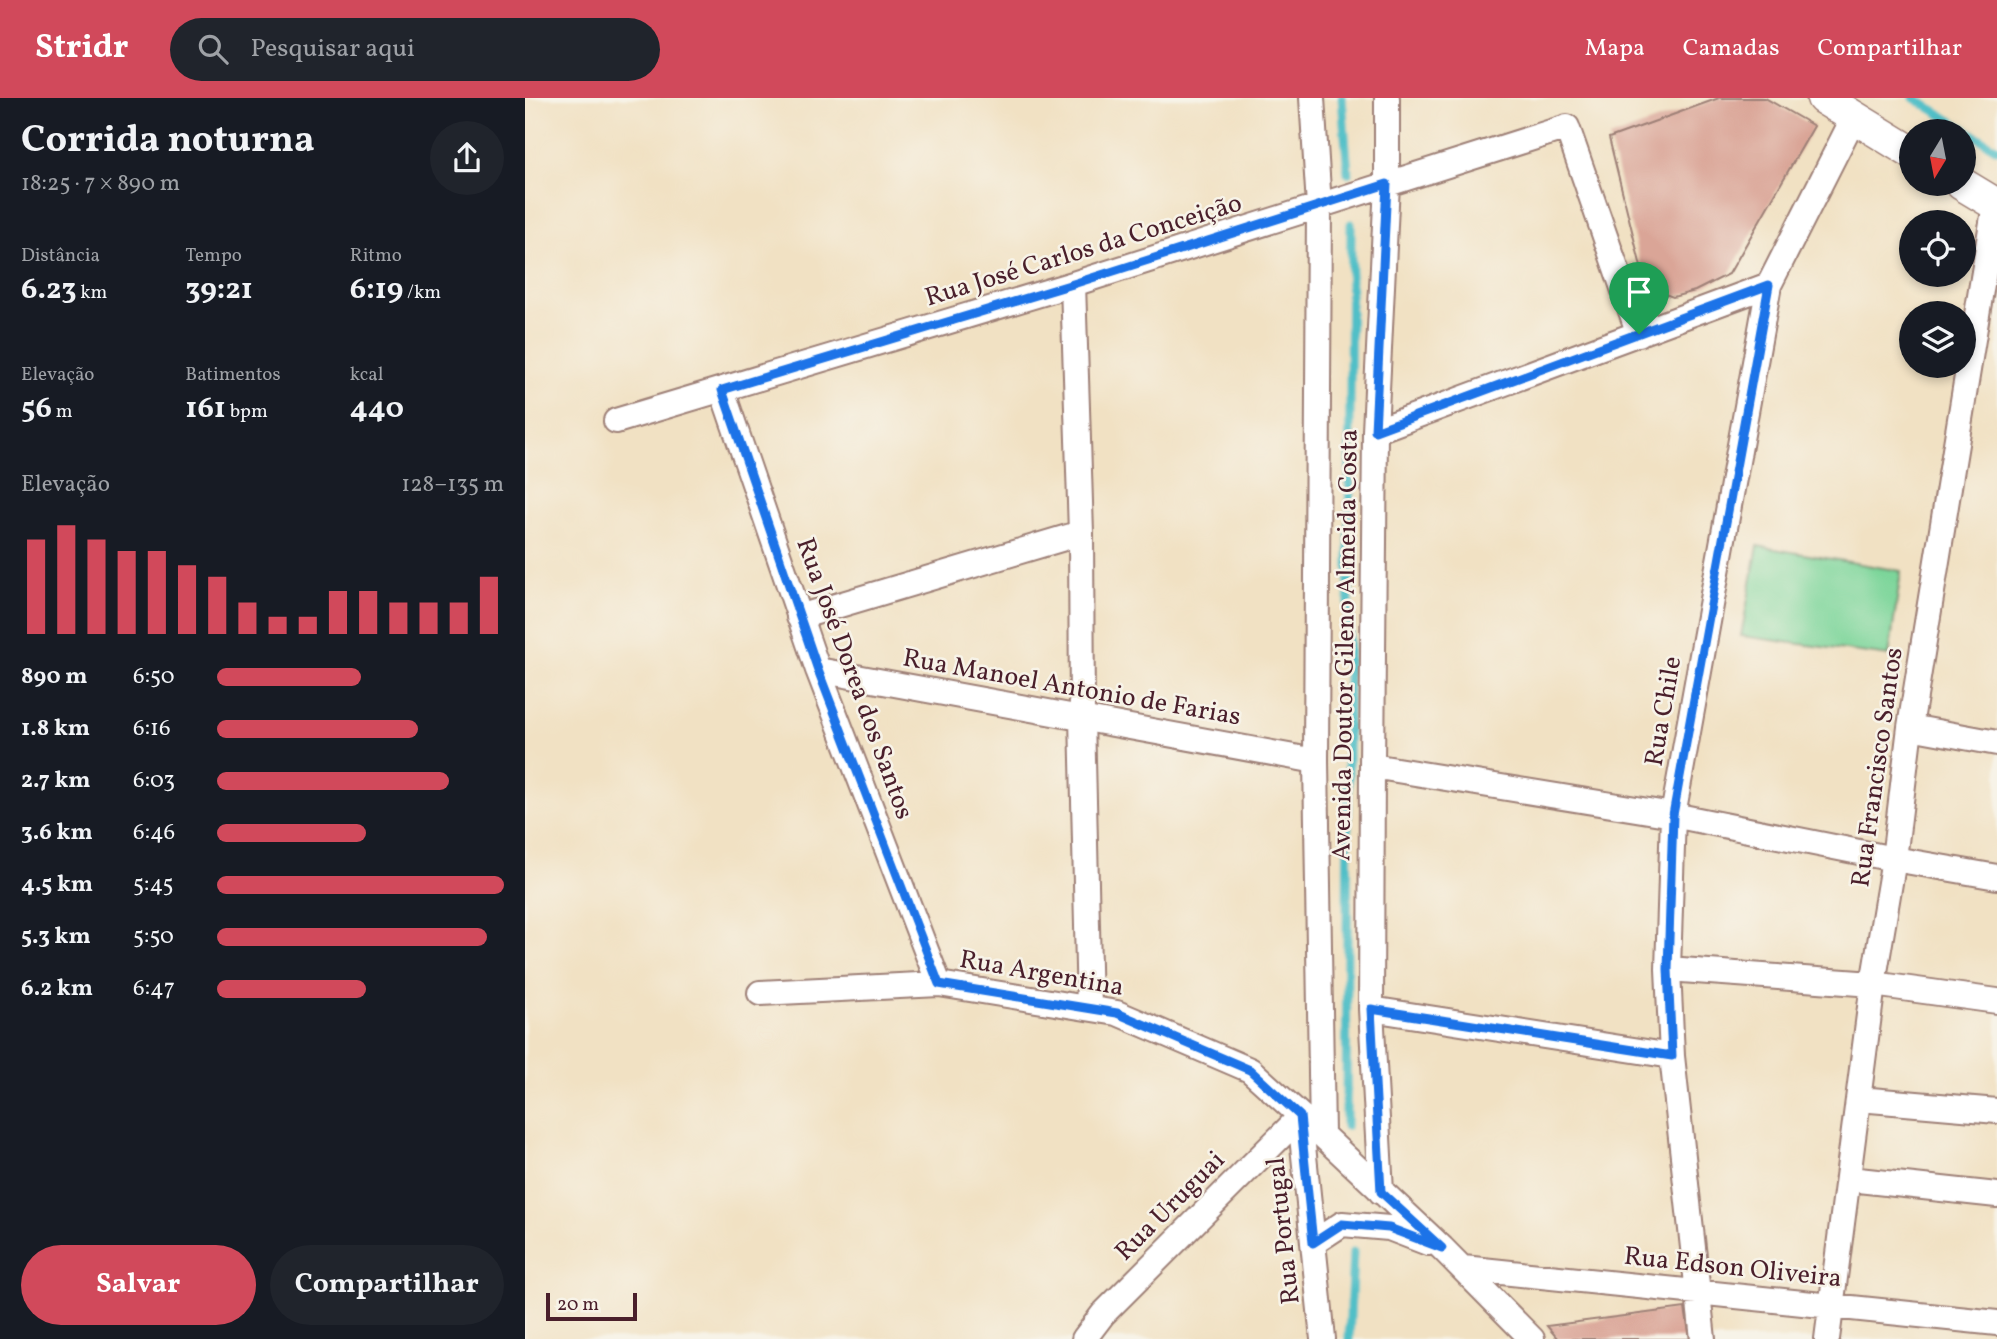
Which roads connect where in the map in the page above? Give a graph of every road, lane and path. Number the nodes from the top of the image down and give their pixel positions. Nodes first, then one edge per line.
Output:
1 (1313, 98) edge
2 (1387, 98) edge
3 (1823, 98) edge
4 (1854, 117) junction
5 (1899, 145) edge
6 (1387, 184) junction
7 (1976, 193) edge
8 (1996, 205) edge
9 (1319, 206) junction
10 (1073, 284) junction
11 (1769, 285) junction
12 (1639, 334) junction
13 (722, 390) junction
14 (616, 421) dead end
15 (1375, 431) junction
16 (1081, 533) junction
17 (799, 617) junction
18 (818, 670) junction
19 (1082, 718) junction
20 (1910, 727) junction
21 (1997, 743) edge
22 (1316, 761) junction
23 (1372, 766) junction
24 (1673, 815) junction
25 (1894, 859) junction
26 (1997, 877) edge
27 (1668, 969) junction
28 (939, 984) junction
29 (1874, 984) junction
30 (760, 993) dead end
31 (1997, 1001) edge
32 (1089, 1008) junction
33 (1371, 1009) junction
34 (1672, 1056) junction
35 (1859, 1099) junction
36 (1997, 1111) edge
37 (1300, 1116) junction
38 (1322, 1135) junction
39 (1849, 1179) junction
40 (1381, 1192) junction
41 (1997, 1195) edge
42 (1313, 1243) junction
43 (1442, 1248) junction
44 (1463, 1268) junction
45 (1698, 1292) junction
46 (1831, 1306) junction
47 (1997, 1323) edge
48 (1084, 1339) edge
49 (1323, 1339) edge
50 (1532, 1339) edge
51 (1703, 1339) edge
52 (1827, 1339) edge

1 - 9 street, Avenida Doutor Gileno Almeida Costa
2 - 6 street, Avenida Doutor Gileno Almeida Costa
3 - 4 street
4 - 5 street
4 - 11 street, Rua Chile
6 - 9 street, Rua José Carlos da Conceição
6 - 12 street, Rua José Carlos da Conceição
6 - 15 street, Avenida Doutor Gileno Almeida Costa
7 - 8 street
8 - 20 street, Rua Francisco Santos
9 - 10 street, Rua José Carlos da Conceição
9 - 22 street, Avenida Doutor Gileno Almeida Costa
10 - 13 street, Rua José Carlos da Conceição
10 - 16 street
11 - 12 street
11 - 24 street, Rua Chile
12 - 15 street
13 - 14 street, Rua José Carlos da Conceição
13 - 17 street, Rua José Dorea dos Santos
15 - 23 street, Avenida Doutor Gileno Almeida Costa
16 - 17 street
16 - 19 street
17 - 18 street, Rua José Dorea dos Santos
18 - 19 street, Rua Manoel Antonio de Farias
18 - 28 street, Rua José Dorea dos Santos
19 - 22 street, Rua Manoel Antonio de Farias
19 - 32 street
20 - 21 street
20 - 25 street, Rua Francisco Santos
22 - 38 street, Avenida Doutor Gileno Almeida Costa
23 - 24 street
23 - 33 street, Avenida Doutor Gileno Almeida Costa
24 - 25 street
24 - 27 street, Rua Chile
25 - 26 street
25 - 29 street, Rua Francisco Santos
27 - 29 street
27 - 34 street, Rua Chile
28 - 30 street, Rua Argentina
28 - 32 street, Rua Argentina
29 - 31 street
29 - 35 street, Rua Francisco Santos
32 - 37 street, Rua Argentina
33 - 34 street
33 - 40 street, Avenida Doutor Gileno Almeida Costa
34 - 45 street, Rua Chile
35 - 36 street
35 - 39 street, Rua Francisco Santos
37 - 38 street, Rua Argentina
37 - 42 street, Rua Portugal
37 - 48 street, Rua Uruguai
38 - 40 street, Rua Argentina
39 - 41 street
39 - 46 street, Rua Francisco Santos
40 - 43 street, Rua Argentina
42 - 43 street
42 - 49 street, Rua Portugal
43 - 44 street, Rua Argentina
44 - 45 street, Rua Edson Oliveira
44 - 50 street, Rua Argentina
45 - 46 street, Rua Edson Oliveira
45 - 51 street, Rua Chile
46 - 47 street, Rua Edson Oliveira
46 - 52 street, Rua Francisco Santos

